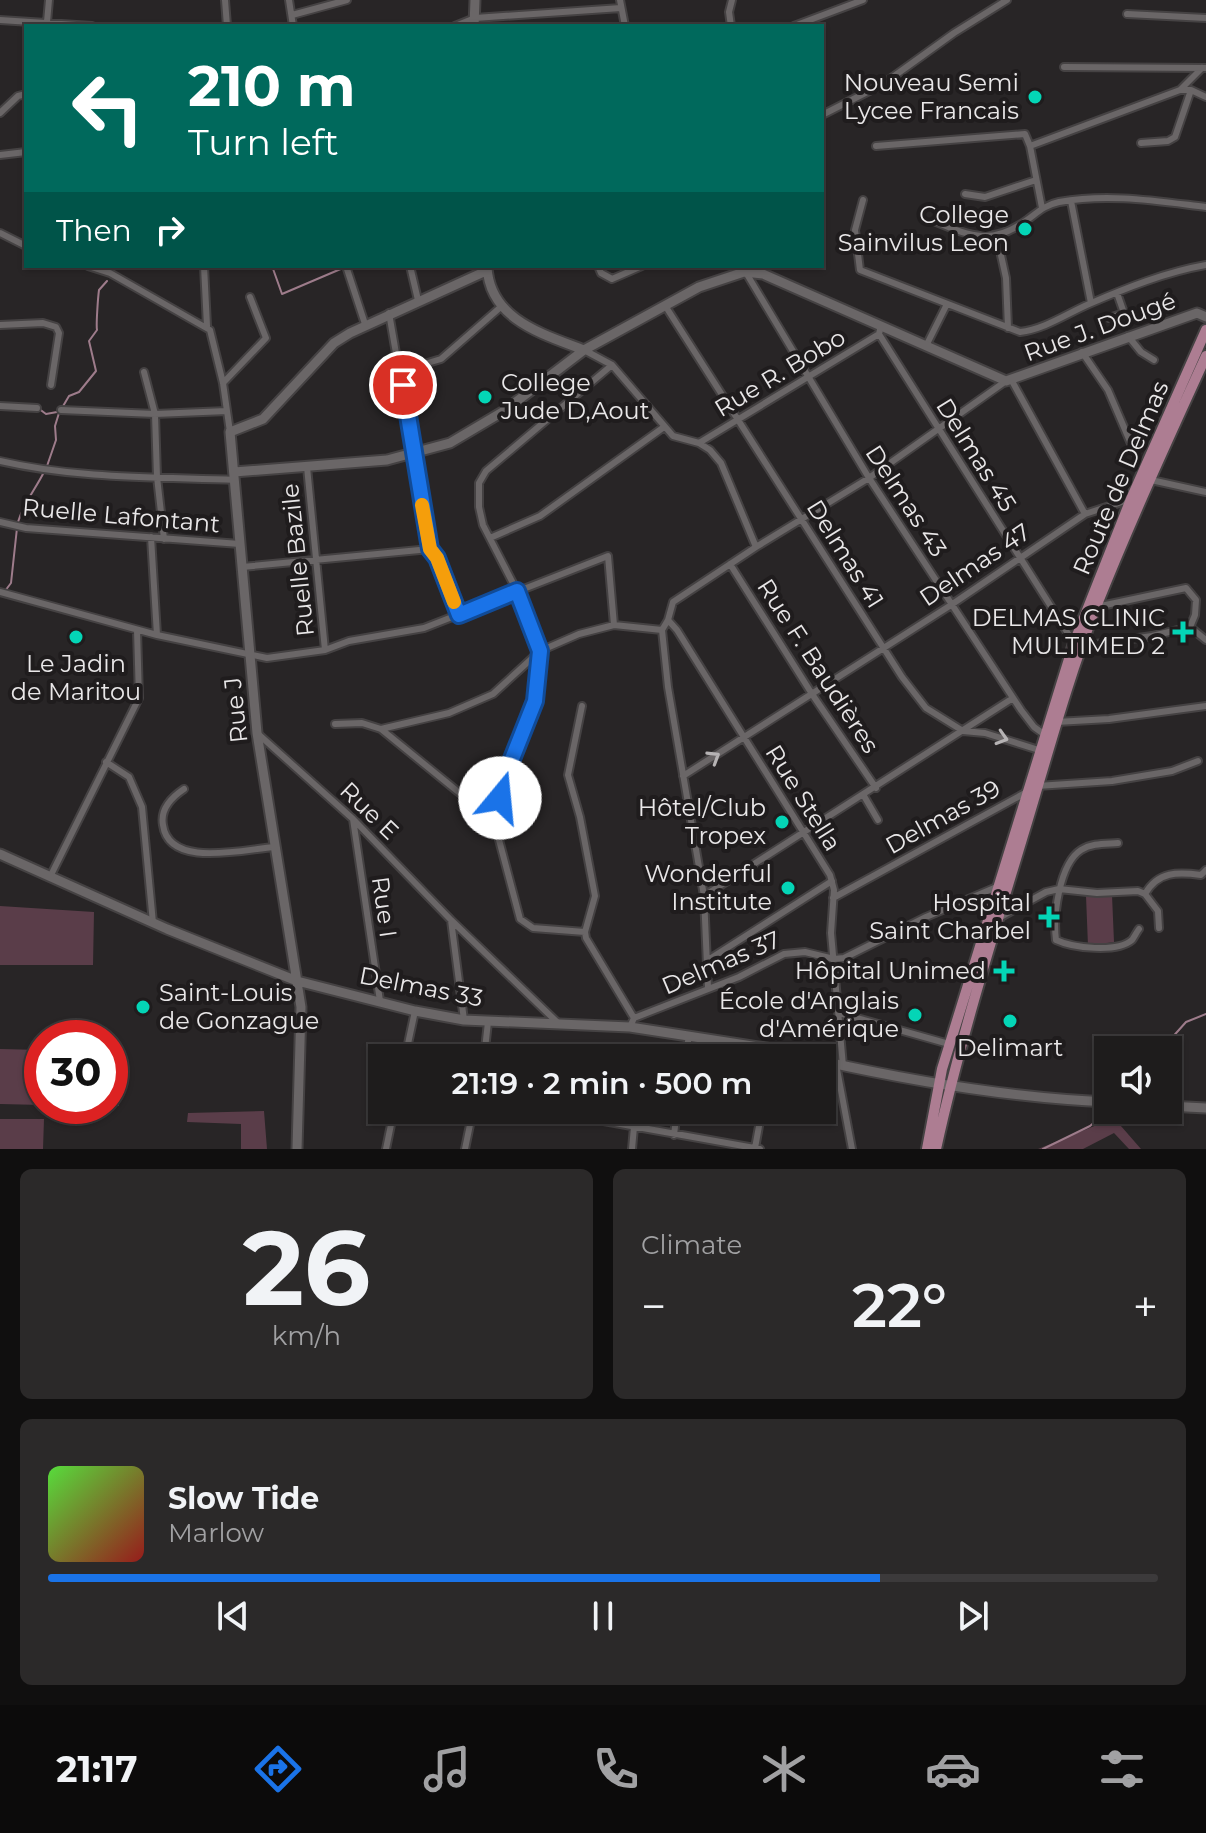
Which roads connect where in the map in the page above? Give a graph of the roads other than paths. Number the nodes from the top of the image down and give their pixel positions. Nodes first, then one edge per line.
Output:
1 (49, 0) edge
2 (225, 0) edge
3 (289, 0) edge
4 (347, 0) edge
5 (475, 0) edge
6 (863, 0) edge
7 (997, 0) edge
8 (731, 1) edge
9 (1006, 1) edge
10 (620, 4) edge
11 (1127, 14) dead end
12 (292, 15) junction
13 (1206, 18) edge
14 (0, 20) edge
15 (47, 22) junction
16 (474, 22) edge
17 (70, 24) edge
18 (227, 24) edge
19 (293, 24) edge
20 (625, 24) edge
21 (731, 24) edge
22 (799, 24) edge
23 (1064, 67) dead end
24 (1204, 68) edge
25 (1180, 90) junction
26 (1191, 90) junction
27 (24, 94) edge
28 (1206, 97) edge
29 (0, 113) edge
30 (824, 114) edge
31 (1141, 143) dead end
32 (876, 146) dead end
33 (1030, 146) junction
34 (24, 152) edge
35 (0, 155) edge
36 (1036, 180) junction
37 (965, 194) dead end
38 (863, 200) dead end
39 (1071, 201) junction
40 (1206, 207) edge
41 (1042, 208) junction
42 (936, 222) dead end
43 (0, 233) edge
44 (997, 237) junction
45 (24, 245) edge
46 (1206, 265) edge
47 (94, 268) edge
48 (204, 268) edge
49 (347, 268) edge
50 (410, 268) edge
51 (487, 268) edge
52 (599, 268) edge
53 (637, 268) edge
54 (743, 269) edge
55 (1117, 293) junction
56 (250, 297) dead end
57 (418, 300) junction
58 (1091, 303) junction
59 (947, 304) junction
60 (503, 305) junction
61 (666, 307) junction
62 (389, 313) junction
63 (1206, 317) edge
64 (1109, 318) dead end
65 (365, 324) junction
66 (0, 325) edge
67 (207, 326) junction
68 (1008, 328) junction
69 (880, 329) junction
70 (1206, 330) edge
71 (1128, 336) junction
72 (927, 344) junction
73 (584, 350) junction
74 (1082, 352) junction
75 (1206, 356) edge
76 (1154, 360) dead end
77 (612, 365) junction
78 (401, 371) junction
79 (144, 372) dead end
80 (807, 379) junction
81 (1009, 381) junction
82 (223, 383) junction
83 (1194, 383) junction
84 (51, 385) dead end
85 (1206, 386) edge
86 (0, 406) edge
87 (37, 408) dead end
88 (61, 410) dead end
89 (227, 411) junction
90 (155, 414) junction
91 (738, 420) junction
92 (664, 427) junction
93 (938, 429) junction
94 (230, 432) junction
95 (699, 443) junction
96 (1135, 453) dead end
97 (413, 454) junction
98 (0, 461) edge
99 (307, 467) junction
100 (234, 476) junction
101 (157, 477) junction
102 (869, 478) junction
103 (1151, 480) junction
104 (1206, 492) edge
105 (1131, 499) junction
106 (1085, 514) junction
107 (802, 520) junction
108 (2, 523) edge
109 (151, 537) junction
110 (490, 538) junction
111 (164, 539) junction
112 (240, 544) junction
113 (756, 547) junction
114 (430, 549) junction
115 (1019, 557) junction
116 (315, 559) junction
117 (730, 564) junction
118 (242, 567) junction
119 (517, 591) junction
120 (0, 592) edge
121 (951, 605) junction
122 (1096, 607) junction
123 (459, 615) junction
124 (668, 620) junction
125 (614, 625) junction
126 (1190, 627) junction
127 (137, 630) junction
128 (662, 630) junction
129 (157, 635) junction
130 (1206, 640) edge
131 (1078, 645) junction
132 (882, 647) junction
133 (325, 650) junction
134 (540, 651) junction
135 (250, 656) junction
136 (812, 694) junction
137 (1013, 698) junction
138 (582, 706) dead end
139 (1206, 706) edge
140 (1056, 722) junction
141 (335, 724) dead end
142 (381, 729) junction
143 (963, 731) junction
144 (257, 733) junction
145 (1047, 737) junction
146 (744, 738) junction
147 (1044, 751) junction
148 (1198, 761) dead end
149 (106, 762) junction
150 (683, 776) junction
151 (876, 788) junction
152 (1033, 788) junction
153 (184, 789) dead end
154 (864, 796) junction
155 (353, 819) junction
156 (878, 820) dead end
157 (494, 821) junction
158 (805, 833) junction
159 (1118, 843) dead end
160 (275, 847) junction
161 (0, 854) edge
162 (1206, 870) edge
163 (49, 877) junction
164 (832, 881) junction
165 (1002, 887) junction
166 (1059, 889) junction
167 (1145, 894) junction
168 (704, 896) junction
169 (833, 898) junction
170 (997, 919) junction
171 (451, 920) junction
172 (153, 923) junction
173 (1159, 928) dead end
174 (1139, 929) dead end
175 (585, 932) junction
176 (834, 959) junction
177 (708, 960) junction
178 (297, 981) junction
179 (708, 988) junction
180 (380, 1001) junction
181 (415, 1011) junction
182 (839, 1013) junction
183 (464, 1020) junction
184 (488, 1022) junction
185 (632, 1023) junction
186 (559, 1024) junction
187 (689, 1036) junction
188 (408, 1044) edge
189 (486, 1044) edge
190 (688, 1044) edge
191 (728, 1044) edge
192 (955, 1046) junction
193 (836, 1064) edge
194 (839, 1065) junction
195 (942, 1069) junction
196 (922, 1079) junction
197 (939, 1083) junction
198 (951, 1085) junction
199 (967, 1087) junction
200 (1094, 1101) edge
201 (1182, 1107) edge
202 (1206, 1108) edge
203 (391, 1124) edge
204 (470, 1124) edge
205 (618, 1124) edge
206 (675, 1124) edge
207 (761, 1124) edge
208 (634, 1127) junction
209 (674, 1135) junction
210 (715, 1145) edge
211 (297, 1149) edge
212 (386, 1149) edge
213 (465, 1149) edge
214 (632, 1149) edge
215 (758, 1149) edge
216 (852, 1149) edge
217 (927, 1149) edge
218 (936, 1149) edge

1 - 15 street
2 - 18 street
3 - 12 street
4 - 12 street
5 - 16 street
6 - 22 street
7 - 9 street
8 - 21 street
9 - 30 street
10 - 16 street
10 - 20 street
11 - 13 street
12 - 19 street
14 - 15 street
15 - 17 street
23 - 24 street
24 - 25 street
25 - 26 street
25 - 33 street
26 - 28 street
26 - 31 street
27 - 29 street
32 - 33 street
33 - 36 street
34 - 35 street
36 - 37 street
36 - 41 street
38 - 59 street
39 - 40 street
39 - 41 street
39 - 58 street
41 - 44 street
42 - 44 street
43 - 45 street
44 - 68 street
46 - 55 street
47 - 67 street
48 - 67 street
49 - 65 street
50 - 57 street
51 - 57 street
51 - 60 street
52 - 53 street
54 - 61 street
54 - 69 street
54 - 80 street, Delmas 43
55 - 58 street
55 - 64 street
56 - 82 street
57 - 62 street
58 - 68 street
59 - 68 street
59 - 72 street
60 - 73 street
60 - 78 street
61 - 73 street
61 - 91 street, Delmas 41
62 - 65 street
62 - 78 street
63 - 71 street, Rue J. Dougé
65 - 94 street
66 - 84 street
67 - 82 street
69 - 72 street
69 - 80 street, Rue R. Bobo
69 - 93 street, Delmas 45
70 - 105 main road, Route de Delmas
71 - 74 street, Rue J. Dougé
71 - 76 street
72 - 81 street
73 - 77 street
73 - 97 street
74 - 81 street, Rue J. Dougé
74 - 96 street
75 - 83 main road, Route de Delmas
77 - 92 street
77 - 110 street
78 - 97 street
79 - 90 street
80 - 91 street, Rue R. Bobo
80 - 102 street, Delmas 43
81 - 93 street
81 - 106 street
82 - 89 street
83 - 85 street
83 - 103 main road, Route de Delmas
86 - 87 street
88 - 90 street
89 - 90 street
89 - 94 street
90 - 101 street
91 - 95 street, Rue R. Bobo
91 - 107 street, Delmas 41
92 - 95 street
92 - 110 street
93 - 102 street
93 - 115 street, Delmas 45
94 - 100 street, Rue J
95 - 113 street
97 - 99 street
97 - 114 street
98 - 101 street
99 - 100 street
99 - 116 street, Ruelle Bazile
100 - 101 street
100 - 112 street, Rue J
101 - 111 street
102 - 107 street
102 - 121 street, Delmas 43
103 - 104 street
103 - 122 main road, Route de Delmas
105 - 106 street, Delmas 47
105 - 131 main road, Route de Delmas
106 - 115 street, Delmas 47
107 - 113 street
107 - 132 street, Delmas 41
108 - 109 street, Ruelle Lafontant
109 - 111 street, Ruelle Lafontant
109 - 129 street
110 - 119 street
111 - 112 street, Ruelle Lafontant
112 - 118 street, Rue J
113 - 117 street
114 - 116 street
114 - 123 street
115 - 121 street, Delmas 47
115 - 131 street, Delmas 45
116 - 118 street
116 - 133 street, Ruelle Bazile
117 - 124 street
117 - 136 street, Rue F. Baudières
118 - 135 street, Rue J
119 - 123 street
119 - 125 street
119 - 134 street
120 - 127 street
121 - 132 street, Delmas 47
121 - 137 street, Delmas 43
122 - 126 street
122 - 131 main road, Route de Delmas
123 - 133 street
124 - 128 street
124 - 146 street, Rue Stella
125 - 128 street
125 - 134 street
126 - 130 street
126 - 131 street
127 - 129 street
127 - 149 street
128 - 150 street
129 - 135 street
131 - 140 main road, Route de Delmas
131 - 145 main road, Route de Delmas
132 - 136 street, Delmas 47
132 - 143 street, Delmas 41
133 - 135 street
134 - 142 street
134 - 157 street
135 - 144 street, Rue J
136 - 146 street, Delmas 47
136 - 151 street, Rue F. Baudières
137 - 143 street
137 - 145 street, Delmas 43
138 - 175 street
139 - 140 street
140 - 145 main road, Route de Delmas
141 - 142 street
142 - 157 street
143 -> 147 street, Delmas 41
143 - 151 street
144 - 155 street, Rue E
144 - 160 street, Rue J
145 - 147 main road, Route de Delmas
150 -> 146 street, Delmas 47
146 - 158 street, Rue Stella
147 - 152 main road, Route de Delmas
148 - 152 street
149 - 163 street
149 - 172 street
150 - 168 street
151 - 154 street
152 - 165 main road, Route de Delmas
152 - 169 street, Delmas 39
153 - 160 street
154 - 156 street
154 - 158 street
155 - 171 street, Rue E
155 - 180 street, Rue I
157 - 175 street
158 - 164 street, Rue Stella
158 - 168 street
159 - 166 street
160 - 178 street, Rue J
161 - 163 street, Delmas 33
162 - 167 street
163 - 172 street, Delmas 33
164 - 169 street, Rue Stella
164 - 177 street
165 - 170 main road, Route de Delmas
165 - 176 street
165 - 192 main road, Route de Delmas
166 - 167 street
166 - 170 street
166 - 174 street
167 - 173 street
168 - 177 street
169 - 176 street, Rue Stella
170 - 192 main road, Route de Delmas
171 - 183 street
171 - 186 street, Rue E
172 - 178 street, Delmas 33
175 - 185 street
176 - 179 street, Delmas 37
176 - 182 street, Rue Stella
177 - 179 street
178 - 180 street, Delmas 33
178 - 211 street, Rue J
179 - 185 street, Delmas 37
180 - 181 street, Delmas 33
181 - 183 street, Delmas 33
181 - 188 street
182 - 192 street
182 - 194 street, Rue Stella
183 - 184 street, Delmas 33
184 - 186 street, Delmas 33
184 - 189 street
185 - 186 street, Delmas 33
185 - 187 street, Delmas 33
187 - 190 street
187 - 191 street, Delmas 33
192 - 195 main road, Route de Delmas
192 - 198 main road, Route de Delmas
193 - 194 street
194 - 196 street
194 - 216 street, Rue Stella
195 - 196 street
195 - 197 main road, Route de Delmas
196 - 197 street
197 - 198 street
197 - 217 main road, Route de Delmas
198 - 199 street
198 - 199 street
198 - 218 main road, Route de Delmas
199 - 200 street
201 - 202 street
203 - 212 street
204 - 213 street
205 - 208 street
206 - 209 street
207 - 215 street
208 - 209 street
208 - 214 street
209 - 210 street
210 - 215 street

